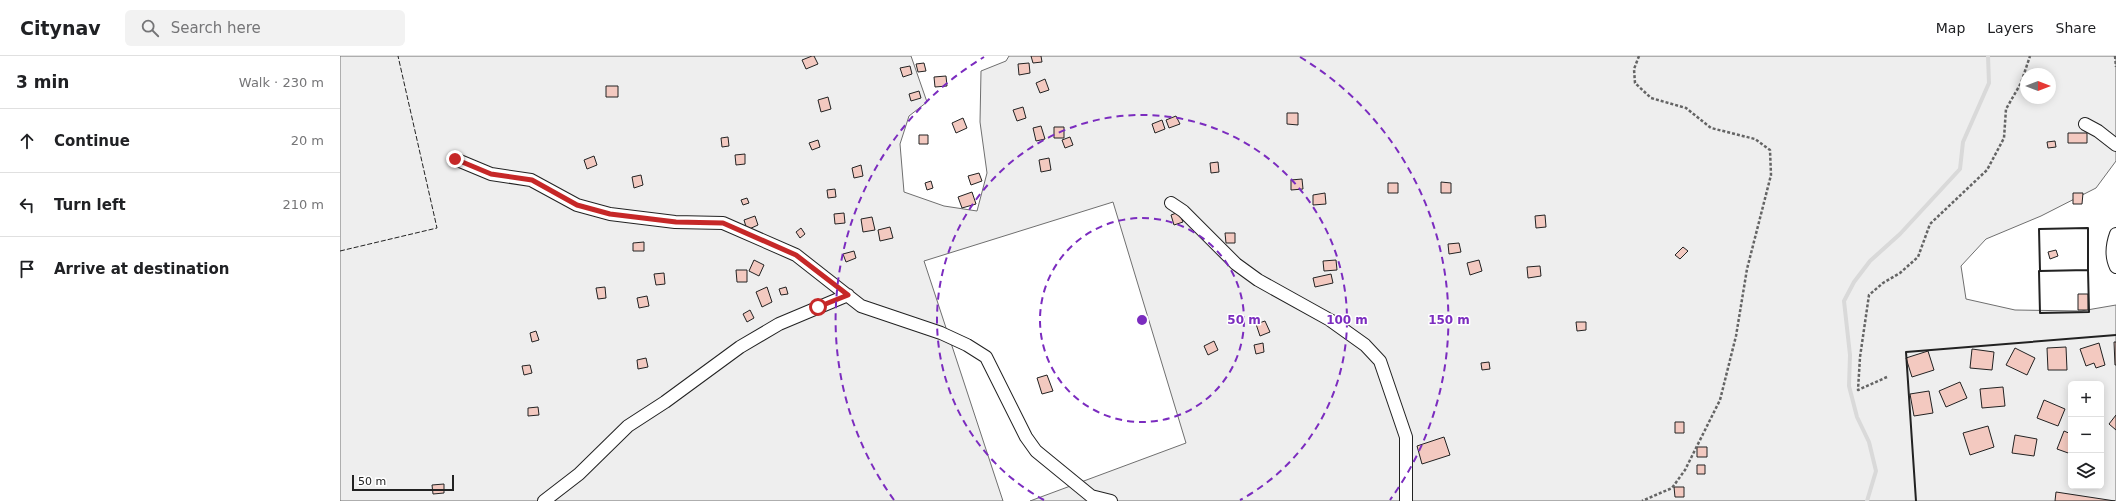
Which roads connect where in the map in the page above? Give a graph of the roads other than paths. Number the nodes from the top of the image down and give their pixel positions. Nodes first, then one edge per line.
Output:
1 (2085, 124) dead end
2 (2116, 145) edge
3 (455, 159) dead end
4 (1171, 203) dead end
5 (2116, 234) edge
6 (2116, 267) edge
7 (848, 295) junction
8 (544, 501) edge
9 (1111, 501) edge
10 (1406, 501) edge

1 - 2 street
3 - 7 street
4 - 10 street
5 - 6 street
7 - 8 street
7 - 9 street

